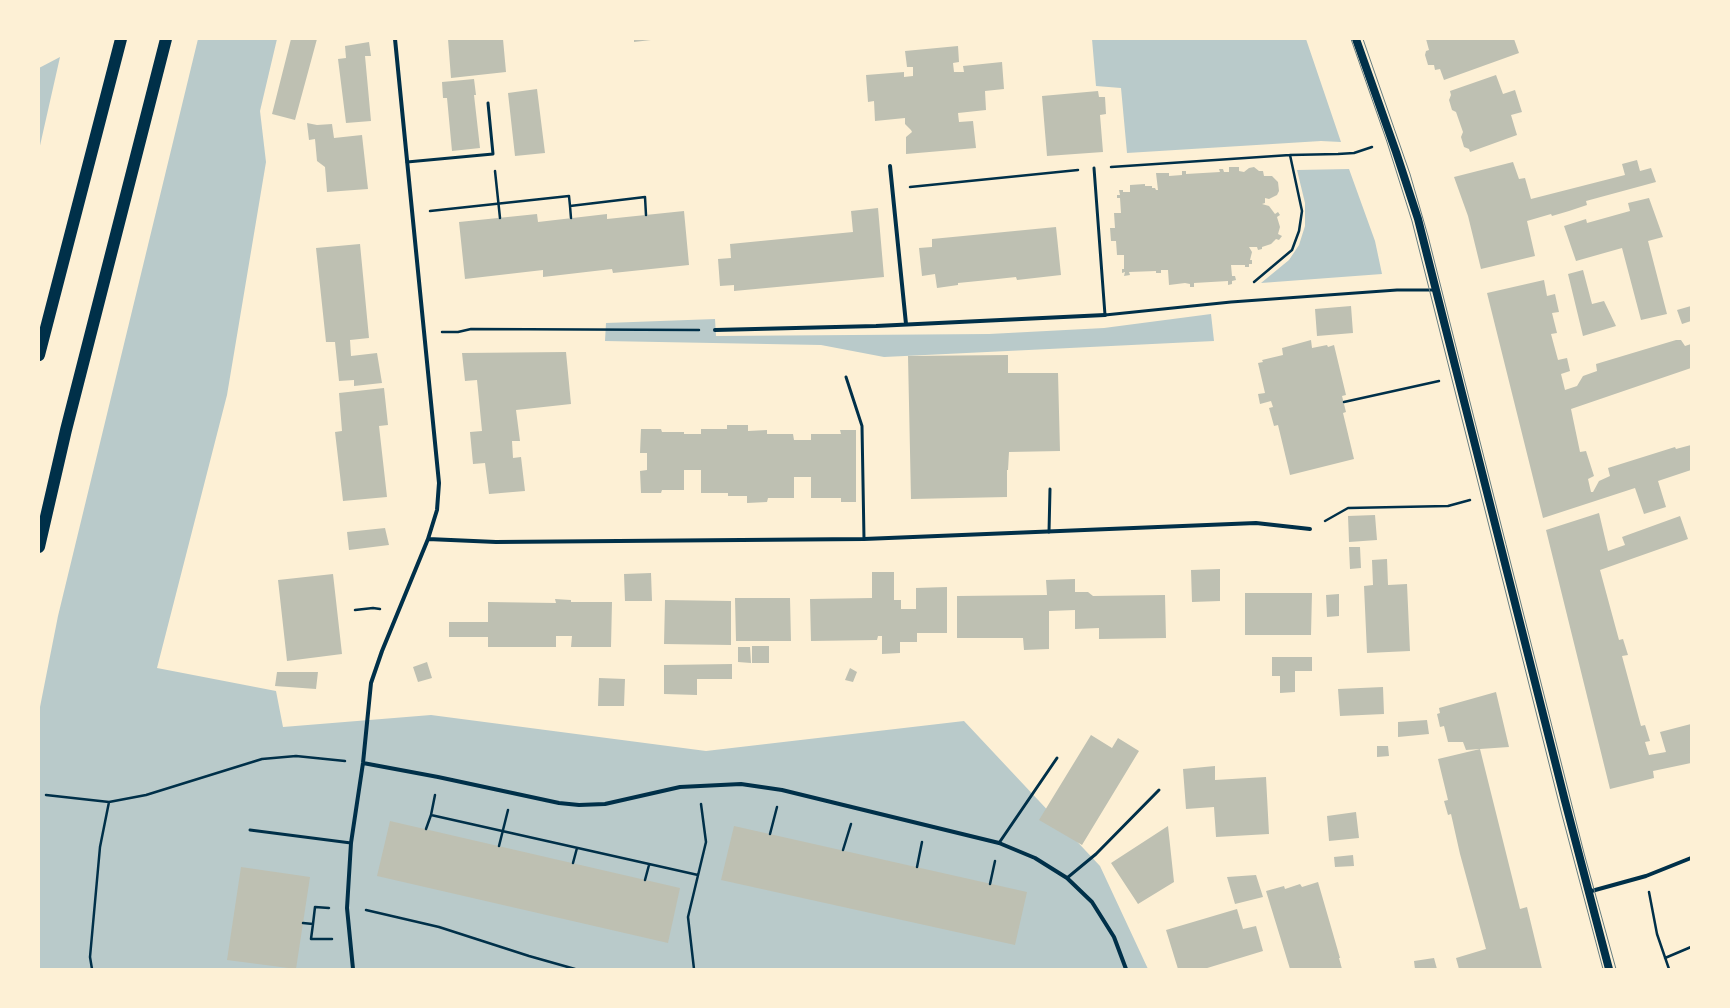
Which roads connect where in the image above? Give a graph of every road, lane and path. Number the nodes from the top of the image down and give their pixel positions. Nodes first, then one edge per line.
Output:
1 (120, 39) edge
2 (166, 39) edge
3 (395, 39) edge
4 (1356, 39) edge
5 (488, 103) dead end
6 (1392, 139) junction
7 (493, 154) junction
8 (1290, 155) junction
9 (407, 162) junction
10 (890, 166) dead end
11 (1094, 168) junction
12 (893, 188) junction
13 (498, 203) junction
14 (570, 206) junction
15 (412, 212) junction
16 (646, 215) dead end
17 (500, 218) dead end
18 (571, 218) dead end
19 (1435, 290) junction
20 (1230, 302) junction
21 (1105, 315) junction
22 (906, 324) junction
23 (715, 330) joint
24 (443, 332) dead end
25 (39, 355) edge
26 (846, 377) dead end
27 (1459, 379) junction
28 (1344, 402) dead end
29 (1050, 489) dead end
30 (1488, 496) junction
31 (1310, 529) joint
32 (1049, 532) junction
33 (428, 538) junction
34 (864, 539) junction
35 (39, 547) edge
36 (355, 610) dead end
37 (398, 613) junction
38 (1057, 758) dead end
39 (363, 763) junction
40 (438, 776) junction
41 (698, 786) junction
42 (782, 790) junction
43 (1159, 790) dead end
44 (46, 794) dead end
45 (109, 802) junction
46 (855, 808) junction
47 (431, 815) junction
48 (926, 825) junction
49 (250, 830) dead end
50 (426, 830) dead end
51 (503, 831) junction
52 (770, 834) dead end
53 (351, 843) junction
54 (999, 843) junction
55 (499, 846) dead end
56 (578, 848) junction
57 (843, 850) dead end
58 (1691, 858) edge
59 (573, 863) dead end
60 (649, 865) junction
61 (917, 867) dead end
62 (698, 875) junction
63 (1646, 876) junction
64 (1067, 878) junction
65 (645, 880) dead end
66 (990, 884) dead end
67 (1588, 893) junction
68 (347, 908) junction
69 (303, 923) dead end
70 (313, 924) junction
71 (350, 940) junction
72 (1691, 947) edge
73 (1665, 958) junction
74 (92, 969) edge
75 (353, 969) edge
76 (575, 969) edge
77 (694, 969) edge
78 (1126, 969) edge
79 (1609, 969) edge
80 (1669, 969) edge

1 - 25 highway
2 - 35 highway
3 - 9 street
4 - 6 main road
5 - 7 lane
6 - 8 path
6 - 19 main road
7 - 9 lane
7 - 13 path
8 - 11 path
8 - 20 path
9 - 15 street
10 - 12 street
11 - 12 path
11 - 21 lane
12 - 22 street
13 - 14 path
13 - 15 path
13 - 17 path
14 - 16 path
14 - 18 path
15 - 33 street
19 - 20 lane
19 - 27 main road
20 - 21 lane
21 - 22 street
22 - 23 street
23 - 24 path
26 - 34 lane
27 - 28 path
27 - 30 main road
29 - 32 lane
30 - 31 path
30 - 67 main road
31 - 32 street
32 - 34 street
33 - 34 street
33 - 37 street
36 - 37 path
37 - 39 street
38 - 54 lane
39 - 40 street
39 - 45 path
39 - 53 street
40 - 41 street
40 - 47 path
41 - 42 street
41 - 62 path
42 - 46 street
42 - 52 path
43 - 64 lane
44 - 45 path
45 - 74 path
46 - 48 street
46 - 57 path
47 - 50 path
47 - 51 path
48 - 54 street
48 - 61 path
49 - 53 lane
51 - 55 path
51 - 56 path
53 - 68 street
54 - 64 street
54 - 66 path
56 - 59 path
56 - 60 path
58 - 63 street
60 - 62 path
60 - 65 path
62 - 77 path
63 - 67 street
63 - 73 path
64 - 78 street
67 - 79 main road
68 - 70 path
68 - 71 street
68 - 76 path
69 - 70 path
70 - 71 path
71 - 75 street
72 - 73 path
73 - 80 path

